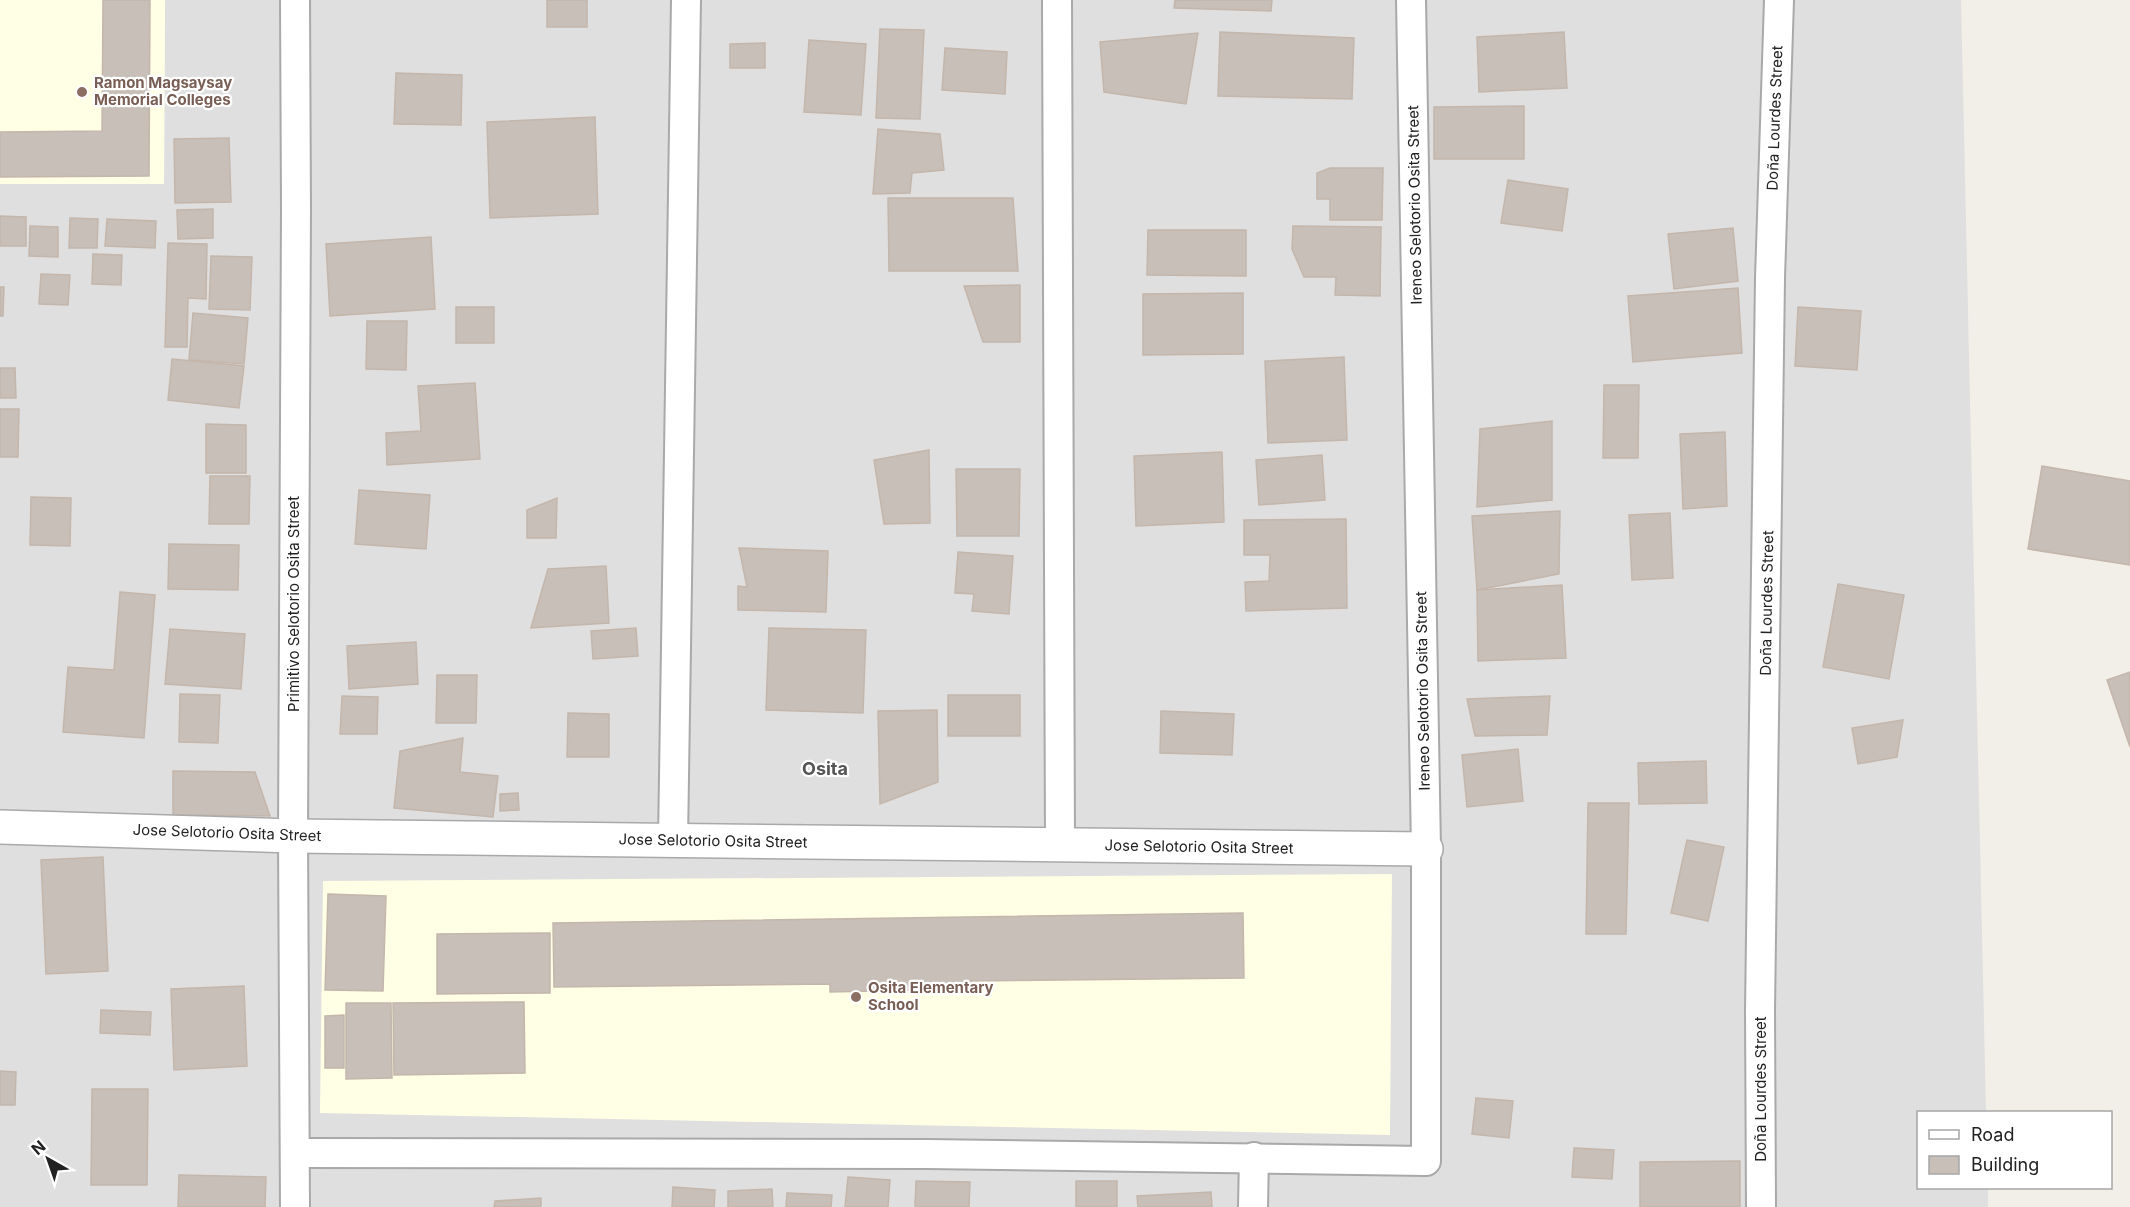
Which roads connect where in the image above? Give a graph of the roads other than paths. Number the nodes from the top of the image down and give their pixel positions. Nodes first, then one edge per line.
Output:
1 (295, 0) edge
2 (686, 0) edge
3 (1057, 0) edge
4 (1411, 0) edge
5 (1779, 0) edge
6 (0, 826) edge
7 (293, 836) junction
8 (673, 841) junction
9 (1060, 845) junction
10 (1426, 849) junction
11 (296, 1153) junction
12 (1254, 1157) junction
13 (295, 1207) edge
14 (1253, 1207) edge
15 (1761, 1207) edge

1 - 7 street, Primitivo Selotorio Osita Street
2 - 8 street
3 - 9 street
4 - 10 street, Ireneo Selotorio Osita Street
5 - 15 street, Doña Lourdes Street
6 - 7 street, Jose Selotorio Osita Street
7 - 8 street, Jose Selotorio Osita Street
7 - 11 street, Primitivo Selotorio Osita Street
8 - 9 street, Jose Selotorio Osita Street
9 - 10 street, Jose Selotorio Osita Street
10 - 12 street, Ireneo Selotorio Osita Street
11 - 12 street
11 - 13 street, Primitivo Selotorio Osita Street
12 - 14 street

